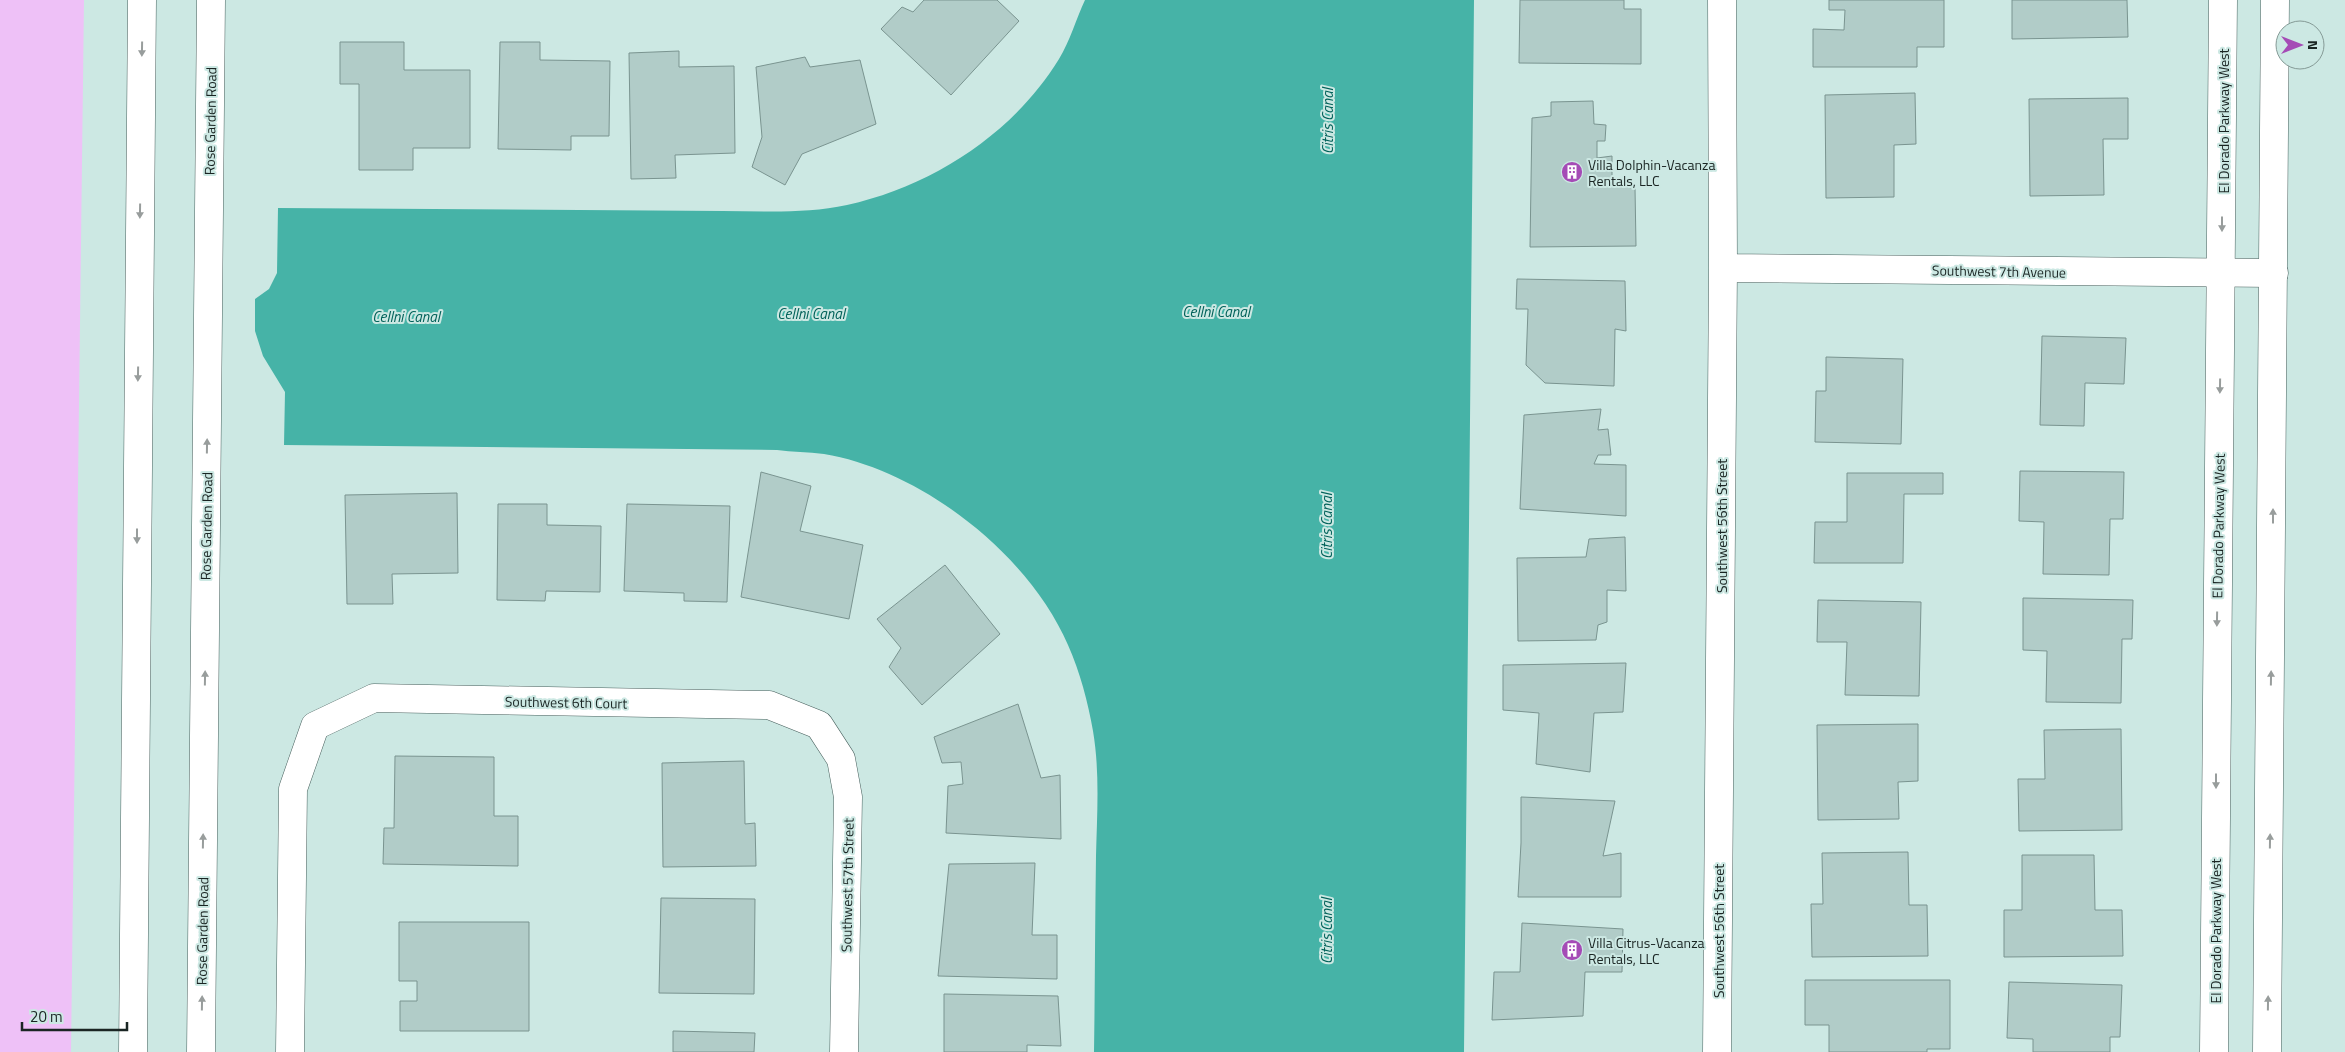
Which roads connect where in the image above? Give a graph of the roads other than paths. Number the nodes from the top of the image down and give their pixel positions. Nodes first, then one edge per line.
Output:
1 (142, 0) edge
2 (211, 0) edge
3 (1722, 0) edge
4 (2223, 0) edge
5 (2275, 0) edge
6 (1723, 268) junction
7 (2274, 273) junction
8 (2222, 274) junction
9 (819, 725) joint
10 (133, 1052) edge
11 (201, 1052) edge
12 (290, 1052) edge
13 (844, 1052) edge
14 (1717, 1052) edge
15 (2214, 1052) edge
16 (2268, 1052) edge

1 -> 10 street
11 -> 2 street, Rose Garden Road
3 - 6 street, Southwest 56th Street
4 -> 8 street, El Dorado Parkway West
5 - 7 street
6 - 8 street, Southwest 7th Avenue
6 - 14 street, Southwest 56th Street
7 - 8 street, Southwest 7th Avenue
16 -> 7 street
8 -> 15 street, El Dorado Parkway West
9 - 12 street, Southwest 6th Court
9 - 13 street, Southwest 57th Street

